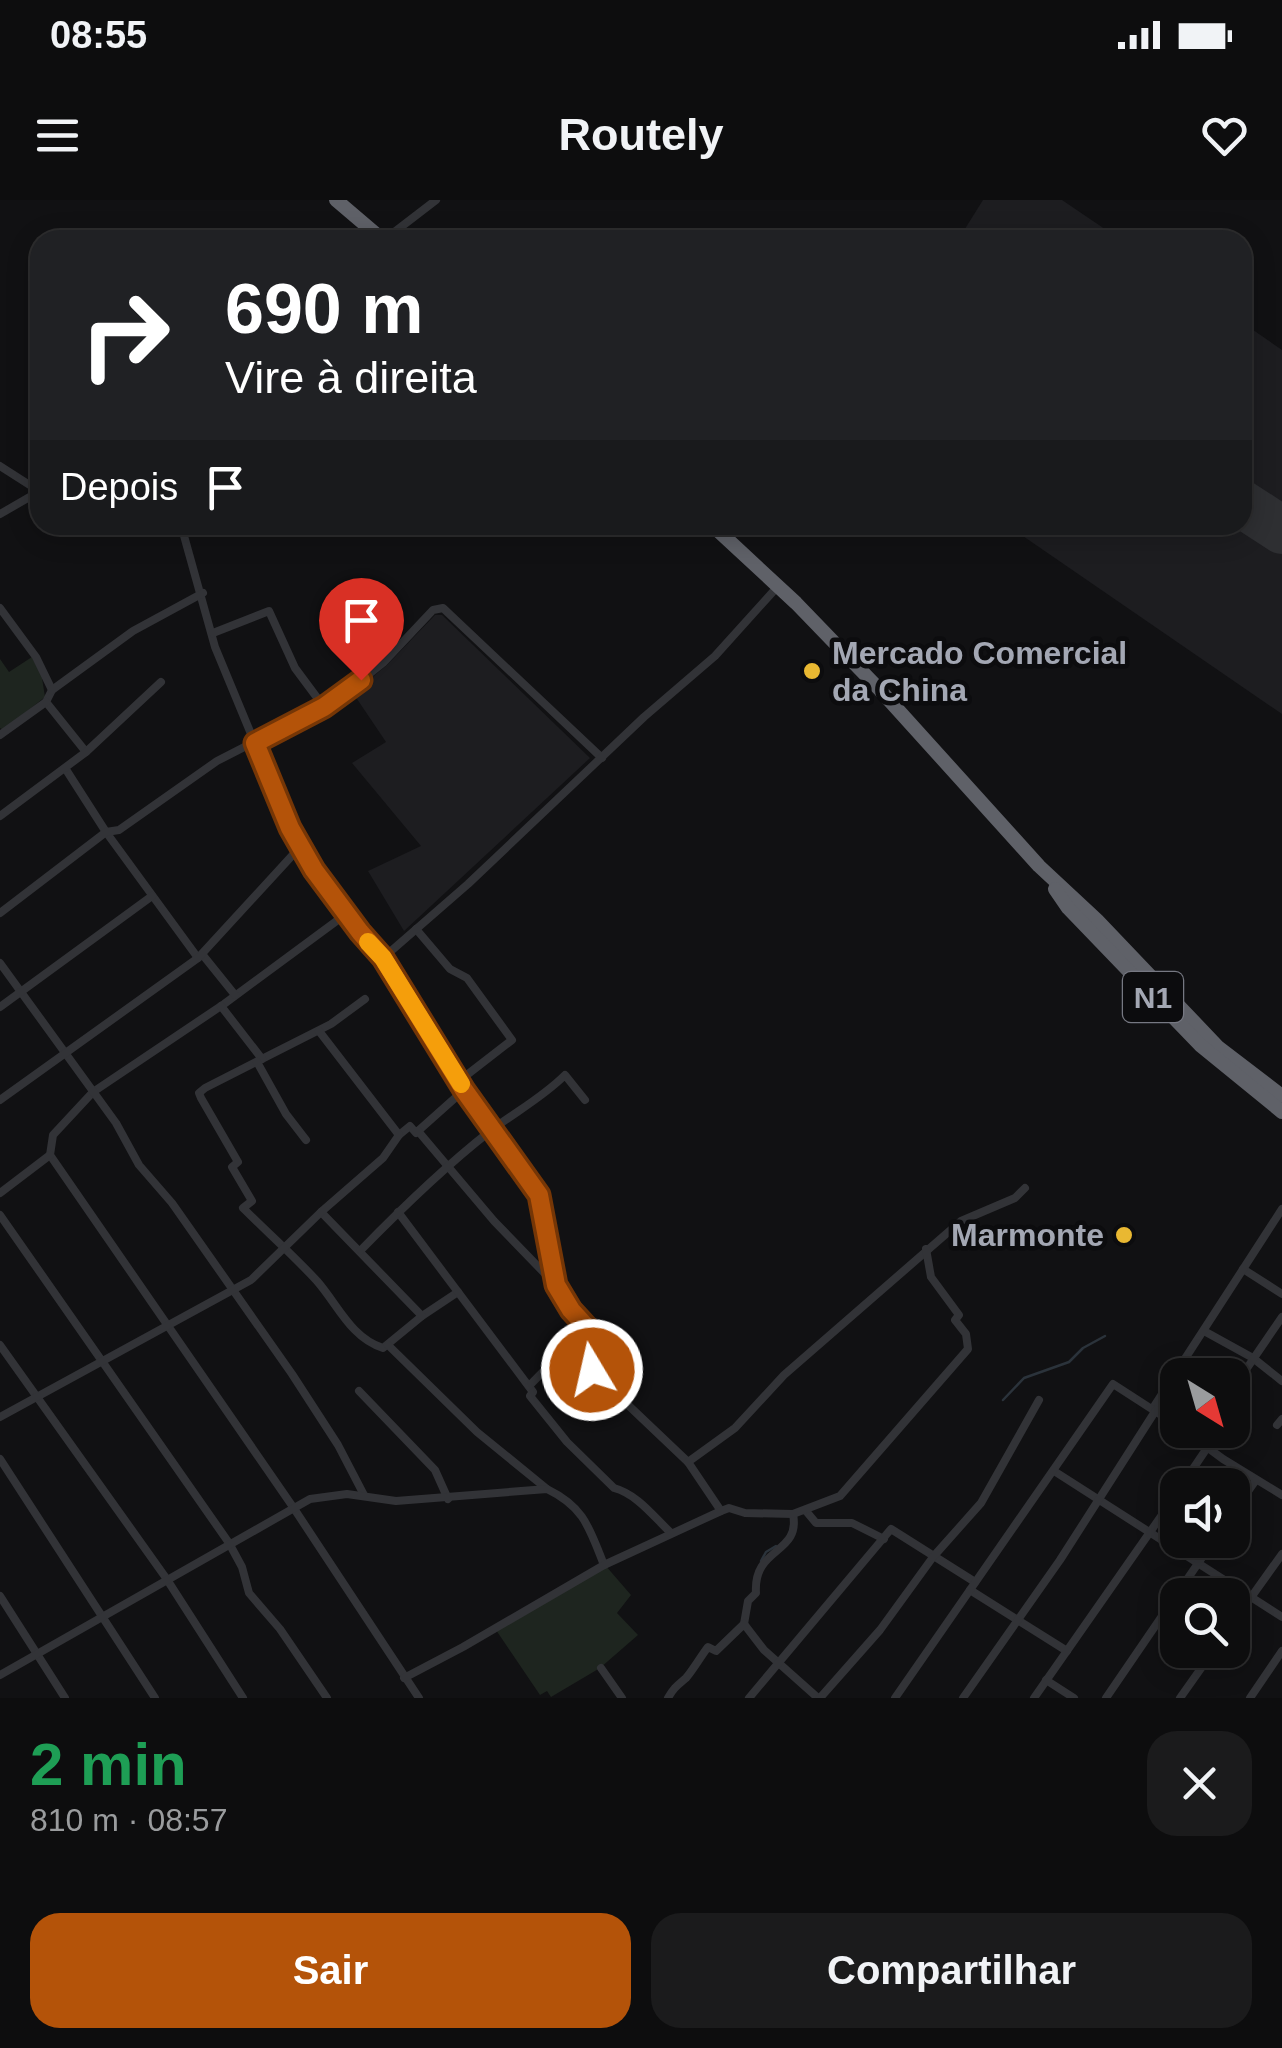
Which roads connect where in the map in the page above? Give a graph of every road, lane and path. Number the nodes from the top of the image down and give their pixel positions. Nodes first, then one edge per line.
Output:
1 (336, 200) edge
2 (436, 200) edge
3 (371, 230) edge
4 (396, 230) edge
5 (0, 466) edge
6 (30, 485) edge
7 (30, 497) edge
8 (0, 514) edge
9 (184, 535) edge
10 (723, 535) edge
11 (778, 585) junction
12 (203, 594) junction
13 (0, 608) edge
14 (213, 633) junction
15 (161, 682) dead end
16 (52, 690) junction
17 (46, 702) junction
18 (324, 707) junction
19 (0, 734) edge
20 (255, 743) junction
21 (86, 752) junction
22 (602, 758) junction
23 (65, 768) junction
24 (0, 816) edge
25 (106, 832) junction
26 (303, 851) junction
27 (1039, 866) junction
28 (152, 896) junction
29 (0, 913) edge
30 (346, 914) junction
31 (416, 929) junction
32 (200, 956) junction
33 (383, 958) junction
34 (0, 963) edge
35 (20, 992) junction
36 (235, 996) junction
37 (365, 999) dead end
38 (221, 1006) junction
39 (0, 1007) edge
40 (319, 1031) junction
41 (65, 1053) junction
42 (260, 1060) junction
43 (462, 1086) junction
44 (93, 1092) junction
45 (1282, 1096) edge
46 (0, 1100) edge
47 (585, 1100) dead end
48 (1282, 1112) edge
49 (492, 1130) junction
50 (418, 1131) junction
51 (399, 1135) junction
52 (306, 1140) dead end
53 (50, 1155) junction
54 (448, 1166) junction
55 (1025, 1188) dead end
56 (0, 1193) edge
57 (1282, 1208) edge
58 (320, 1212) junction
59 (398, 1212) junction
60 (0, 1215) edge
61 (926, 1248) junction
62 (283, 1249) junction
63 (360, 1250) junction
64 (1244, 1269) junction
65 (556, 1285) junction
66 (232, 1291) junction
67 (458, 1292) junction
68 (1282, 1294) edge
69 (422, 1316) junction
70 (1282, 1317) edge
71 (167, 1328) junction
72 (1204, 1331) junction
73 (388, 1344) junction
74 (0, 1346) edge
75 (1253, 1358) junction
76 (104, 1363) junction
77 (1250, 1363) edge
78 (592, 1370) junction
79 (1282, 1381) edge
80 (529, 1386) junction
81 (359, 1391) dead end
82 (37, 1398) junction
83 (1039, 1400) dead end
84 (1154, 1409) junction
85 (1160, 1413) edge
86 (0, 1417) edge
87 (1207, 1448) joint
88 (0, 1460) edge
89 (688, 1462) junction
90 (1193, 1468) edge
91 (1054, 1471) junction
92 (1256, 1480) junction
93 (1250, 1488) edge
94 (546, 1490) junction
95 (364, 1495) junction
96 (1282, 1495) edge
97 (448, 1498) junction
98 (1099, 1500) junction
99 (294, 1508) junction
100 (720, 1511) junction
101 (806, 1511) junction
102 (793, 1514) junction
103 (1160, 1519) edge
104 (670, 1533) junction
105 (1150, 1534) junction
106 (884, 1539) junction
107 (230, 1543) junction
108 (1282, 1554) edge
109 (933, 1557) junction
110 (1202, 1558) edge
111 (1198, 1564) junction
112 (604, 1565) junction
113 (166, 1578) junction
114 (972, 1586) junction
115 (0, 1596) edge
116 (1251, 1598) junction
117 (102, 1615) junction
118 (1282, 1617) edge
119 (1017, 1622) junction
120 (744, 1624) junction
121 (1282, 1650) edge
122 (1067, 1651) junction
123 (36, 1654) junction
124 (780, 1664) junction
125 (601, 1668) dead end
126 (1201, 1668) edge
127 (0, 1675) edge
128 (404, 1678) junction
129 (1046, 1680) junction
130 (965, 1697) edge
131 (65, 1698) edge
132 (155, 1698) edge
133 (243, 1698) edge
134 (327, 1698) edge
135 (419, 1698) edge
136 (622, 1698) edge
137 (668, 1698) edge
138 (749, 1698) edge
139 (819, 1698) edge
140 (895, 1698) edge
141 (1034, 1698) edge
142 (1074, 1698) edge
143 (1106, 1698) edge
144 (1180, 1698) edge
145 (1250, 1698) edge

1 - 3 highway
2 - 4 street
5 - 6 street
7 - 8 street
9 - 12 street
10 - 11 highway, N1
11 - 22 street
11 - 27 highway, N1
12 - 14 street
12 - 16 street
13 - 16 street
14 - 18 street
14 - 20 street
15 - 21 street
16 - 17 street
17 - 19 street
17 - 21 street
18 - 20 street
18 - 22 street
20 - 25 street
20 - 26 street
21 - 23 street
22 - 31 street
23 - 24 street
23 - 25 street
25 - 28 street
25 - 29 street
26 - 30 street
26 - 32 street
27 - 45 highway, N1
27 - 48 highway, N1
28 - 32 street
28 - 35 street
30 - 33 street
30 - 36 street
31 - 33 street
31 - 43 street
32 - 36 street
32 - 41 street
33 - 43 street
34 - 35 street
35 - 39 street
35 - 41 street
36 - 38 street
37 - 40 street
38 - 42 street
38 - 44 street
40 - 42 street
40 - 51 street
41 - 44 street
41 - 46 street
42 - 52 street
42 - 62 street
43 - 49 street
43 - 50 street
44 - 53 street
44 - 66 street
47 - 49 street
49 - 54 street
49 - 65 street
50 - 51 street
50 - 54 street
51 - 58 street
53 - 56 street
53 - 71 street
54 - 59 street
54 - 65 street
55 - 61 street
57 - 64 street
58 - 62 street
58 - 63 street
59 - 63 street
59 - 67 street
60 - 76 street
61 - 89 street
61 - 101 street
62 - 66 street
62 - 73 street
63 - 69 street
64 - 68 street
64 - 72 street
65 - 78 street
66 - 71 street
66 - 95 street
67 - 69 street
67 - 80 street
69 - 73 street
70 - 75 street
71 - 76 street
71 - 99 street
72 - 75 street
72 - 84 street
73 - 94 street
74 - 82 street
75 - 77 street
75 - 79 street
76 - 82 street
76 - 107 street
78 - 80 street
78 - 89 street
80 - 104 street
81 - 97 street
82 - 86 street
82 - 113 street
83 - 109 street
84 - 85 street
84 - 91 street
84 - 98 street
87 - 90 street
87 - 92 street
88 - 117 street
89 - 100 street
91 - 98 street
91 - 114 street
92 - 93 street
92 - 96 street
94 - 97 street
94 - 112 street
95 - 97 street
95 - 99 street
98 - 105 street
98 - 119 street
99 - 107 street
99 - 128 street
100 - 102 street
100 - 104 street
101 - 102 street
101 - 106 street
102 - 120 street
103 - 105 street
104 - 112 street
105 - 111 street
105 - 122 street
106 - 109 street
106 - 124 street
107 - 113 street
107 - 134 street
108 - 116 street
109 - 114 street
109 - 139 street
110 - 111 street
111 - 116 street
111 - 143 street
112 - 128 street
113 - 117 street
113 - 133 street
114 - 119 street
114 - 140 street
115 - 123 street
116 - 118 street
117 - 123 street
117 - 132 street
119 - 122 street
119 - 130 street
120 - 124 street
120 - 137 street
121 - 145 street
122 - 129 street
123 - 127 street
123 - 131 street
124 - 138 street
124 - 139 street
125 - 136 street
126 - 144 street
128 - 135 street
129 - 141 street
129 - 142 street

